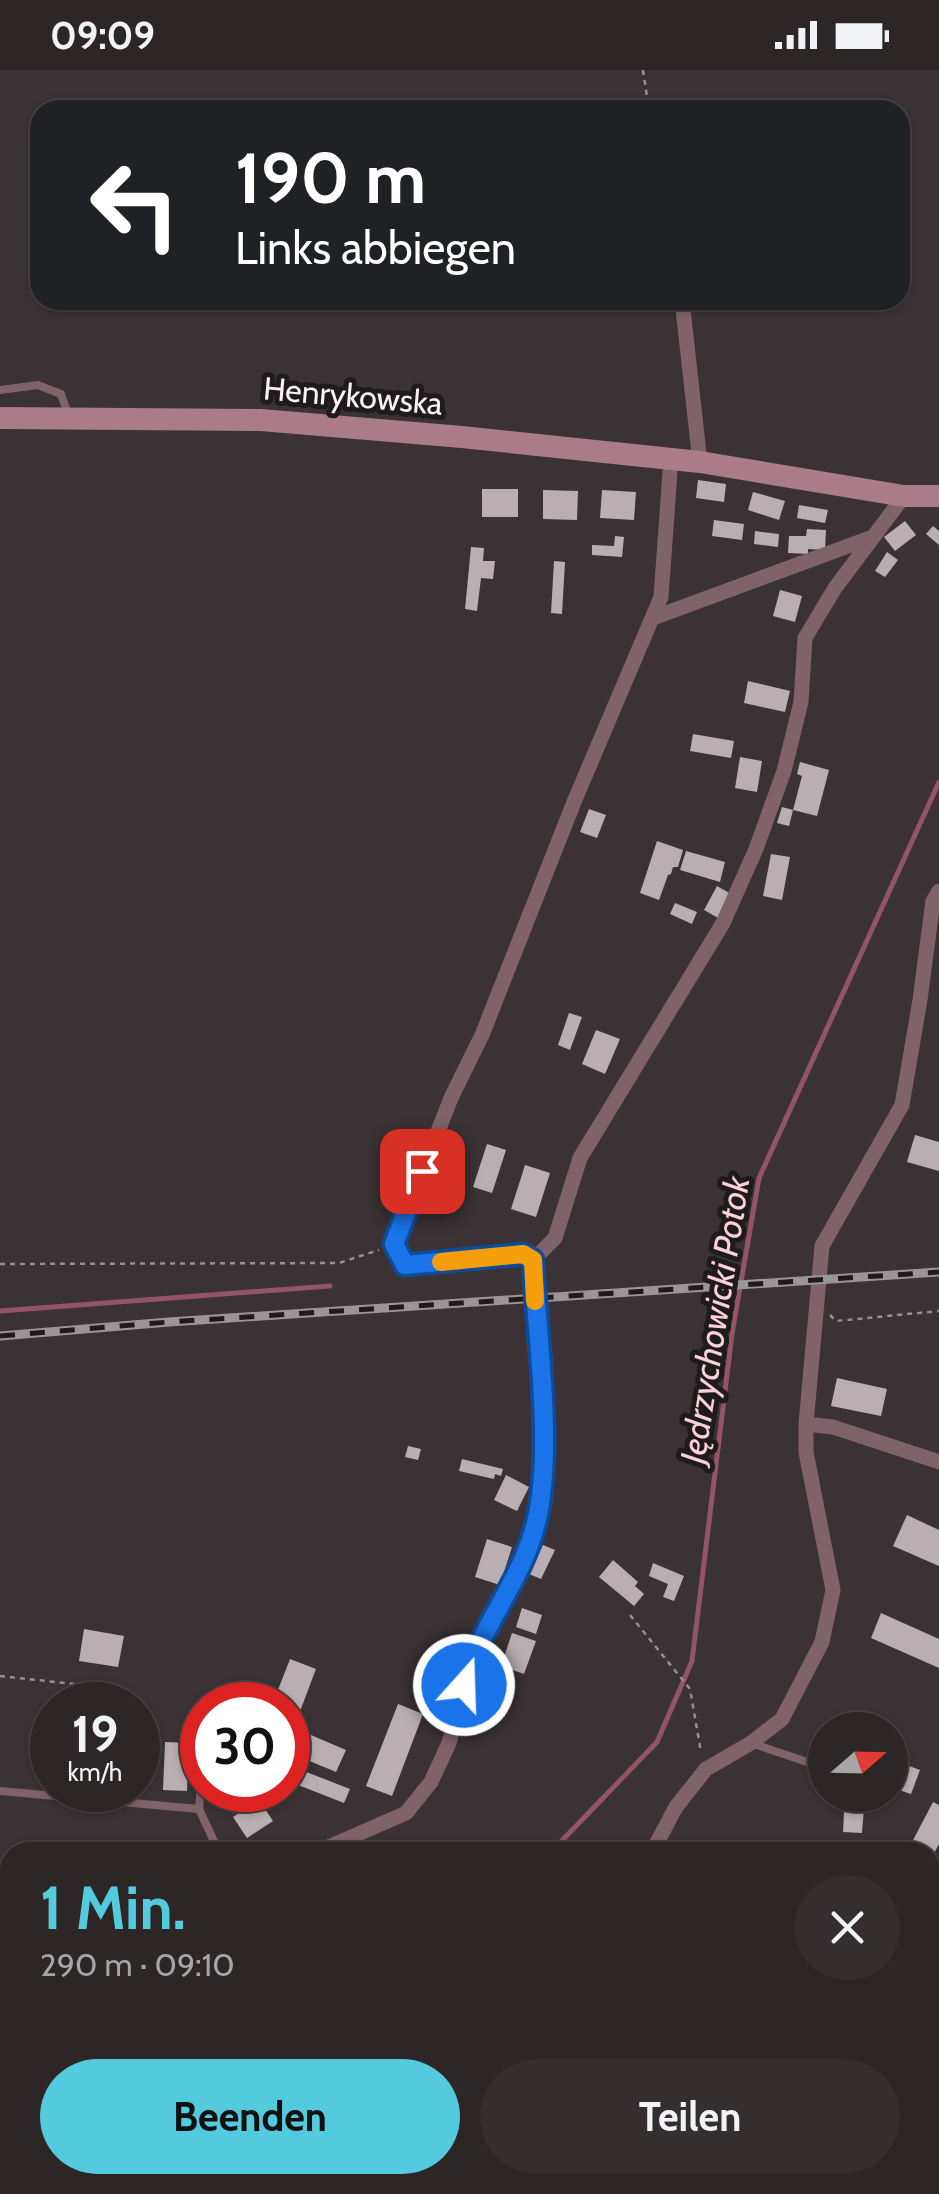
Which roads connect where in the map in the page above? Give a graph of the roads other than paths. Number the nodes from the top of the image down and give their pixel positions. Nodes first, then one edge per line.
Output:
1 (683, 310) edge
2 (0, 390) edge
3 (0, 418) edge
4 (70, 418) junction
5 (671, 458) junction
6 (700, 462) junction
7 (904, 496) junction
8 (939, 496) edge
9 (872, 537) junction
10 (653, 618) junction
11 (939, 891) edge
12 (533, 1260) junction
13 (806, 1424) junction
14 (939, 1462) edge
15 (751, 1743) junction
16 (808, 1762) edge
17 (0, 1791) edge
18 (180, 1807) edge
19 (201, 1812) edge
20 (215, 1842) edge
21 (342, 1842) edge
22 (657, 1842) edge

1 - 6 street
2 - 4 lane
3 - 4 main road, Henrykowska
4 - 5 main road, Henrykowska
5 - 6 main road, Henrykowska
5 - 10 street
6 - 7 main road, Henrykowska
7 - 8 main road, Henrykowska
7 - 9 street
9 - 10 street
9 - 12 street
10 - 12 street
11 - 13 street
12 - 21 street
13 - 14 street
13 - 15 street
15 - 16 lane
15 - 22 street
17 - 18 lane
19 - 20 lane

